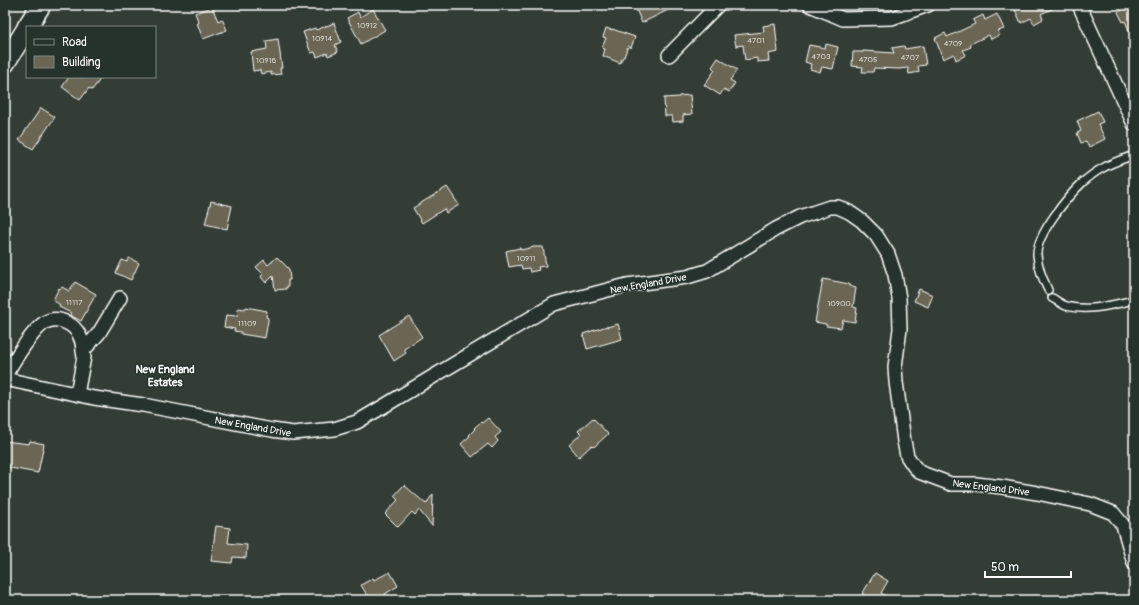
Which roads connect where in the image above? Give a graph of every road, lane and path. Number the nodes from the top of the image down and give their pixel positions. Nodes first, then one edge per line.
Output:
1 (41, 5) edge
2 (718, 5) edge
3 (810, 5) edge
4 (928, 5) edge
5 (1079, 5) edge
6 (28, 26) edge
7 (26, 29) edge
8 (670, 55) dead end
9 (5, 63) edge
10 (1134, 124) edge
11 (1134, 154) edge
12 (1048, 290) dead end
13 (120, 298) dead end
14 (1052, 298) dead end
15 (1134, 300) edge
16 (84, 351) junction
17 (5, 375) edge
18 (5, 379) edge
19 (77, 394) junction
20 (1134, 563) edge

1 - 6 street
2 - 8 street
3 - 4 street
5 - 10 street
7 - 9 street
11 - 12 lane
13 - 16 street
14 - 15 lane
16 - 17 street
16 - 19 street
18 - 19 street, New England Drive
19 - 20 street, New England Drive

